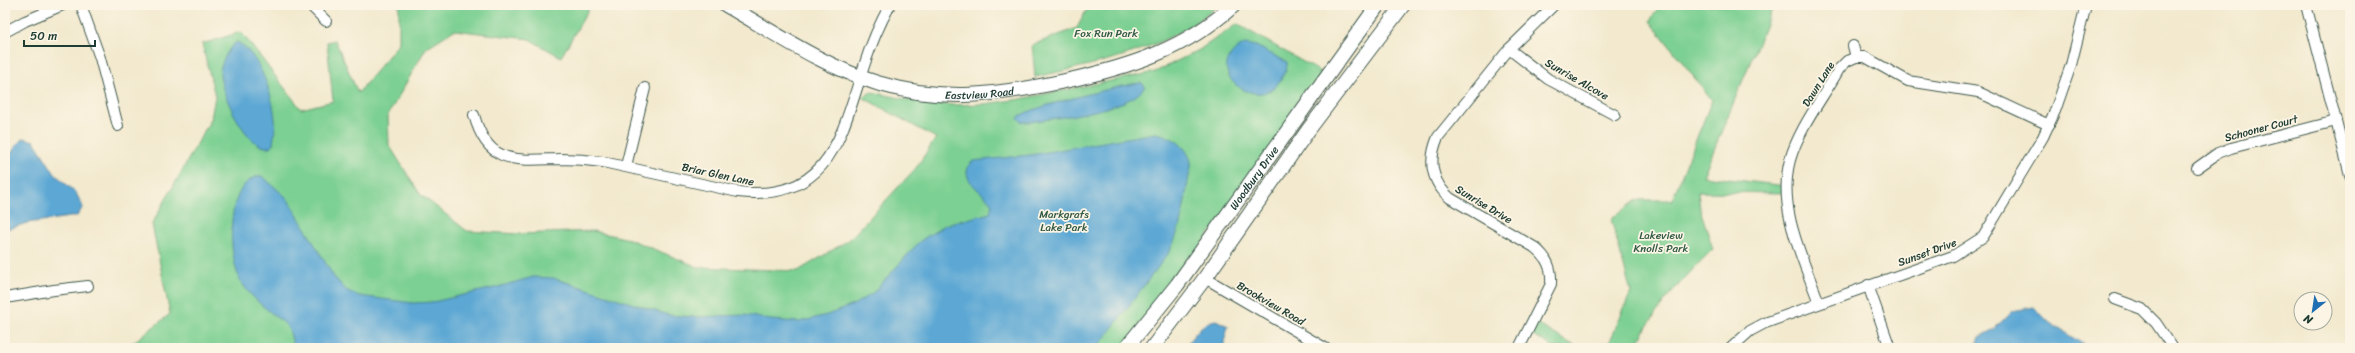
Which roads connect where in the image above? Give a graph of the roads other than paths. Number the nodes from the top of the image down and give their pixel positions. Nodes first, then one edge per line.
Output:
1 (63, 5) edge
2 (80, 5) edge
3 (310, 5) edge
4 (726, 5) edge
5 (890, 5) edge
6 (1234, 5) edge
7 (1378, 5) edge
8 (1404, 5) edge
9 (1554, 5) edge
10 (2086, 5) edge
11 (2306, 5) edge
12 (326, 21) dead end
13 (5, 32) edge
14 (1853, 46) dead end
15 (1509, 49) junction
16 (1856, 57) junction
17 (860, 77) junction
18 (645, 88) dead end
19 (1615, 114) dead end
20 (474, 115) dead end
21 (2336, 120) junction
22 (2049, 125) junction
23 (118, 126) dead end
24 (626, 166) junction
25 (2197, 168) dead end
26 (2350, 175) edge
27 (1205, 278) junction
28 (88, 286) dead end
29 (1868, 286) junction
30 (5, 298) edge
31 (2115, 299) dead end
32 (1819, 303) junction
33 (1126, 348) edge
34 (1152, 348) edge
35 (1325, 348) edge
36 (1519, 348) edge
37 (1731, 348) edge
38 (1890, 348) edge
39 (2173, 348) edge

1 - 13 street
2 - 23 street
3 - 12 street
4 - 17 main road, Eastview Road
5 - 17 street, Briar Glen Lane
6 - 17 main road, Eastview Road
7 - 33 main road, Woodbury Drive
8 - 27 main road, Woodbury Drive
9 - 15 street, Sunrise Drive
10 - 22 street, Sunset Drive
11 - 21 street
14 - 16 street
15 - 19 street, Sunrise Alcove
15 - 36 street, Sunrise Drive
16 - 22 street
16 - 32 street, Dawn Lane
17 - 24 street, Briar Glen Lane
18 - 24 street
20 - 24 street, Briar Glen Lane
21 - 25 street, Schooner Court
21 - 26 street
22 - 29 street, Sunset Drive
27 - 34 main road, Woodbury Drive
27 - 35 street, Brookview Road
28 - 30 street
29 - 32 street, Sunset Drive
29 - 38 street
31 - 39 street
32 - 37 street, Sunset Drive

